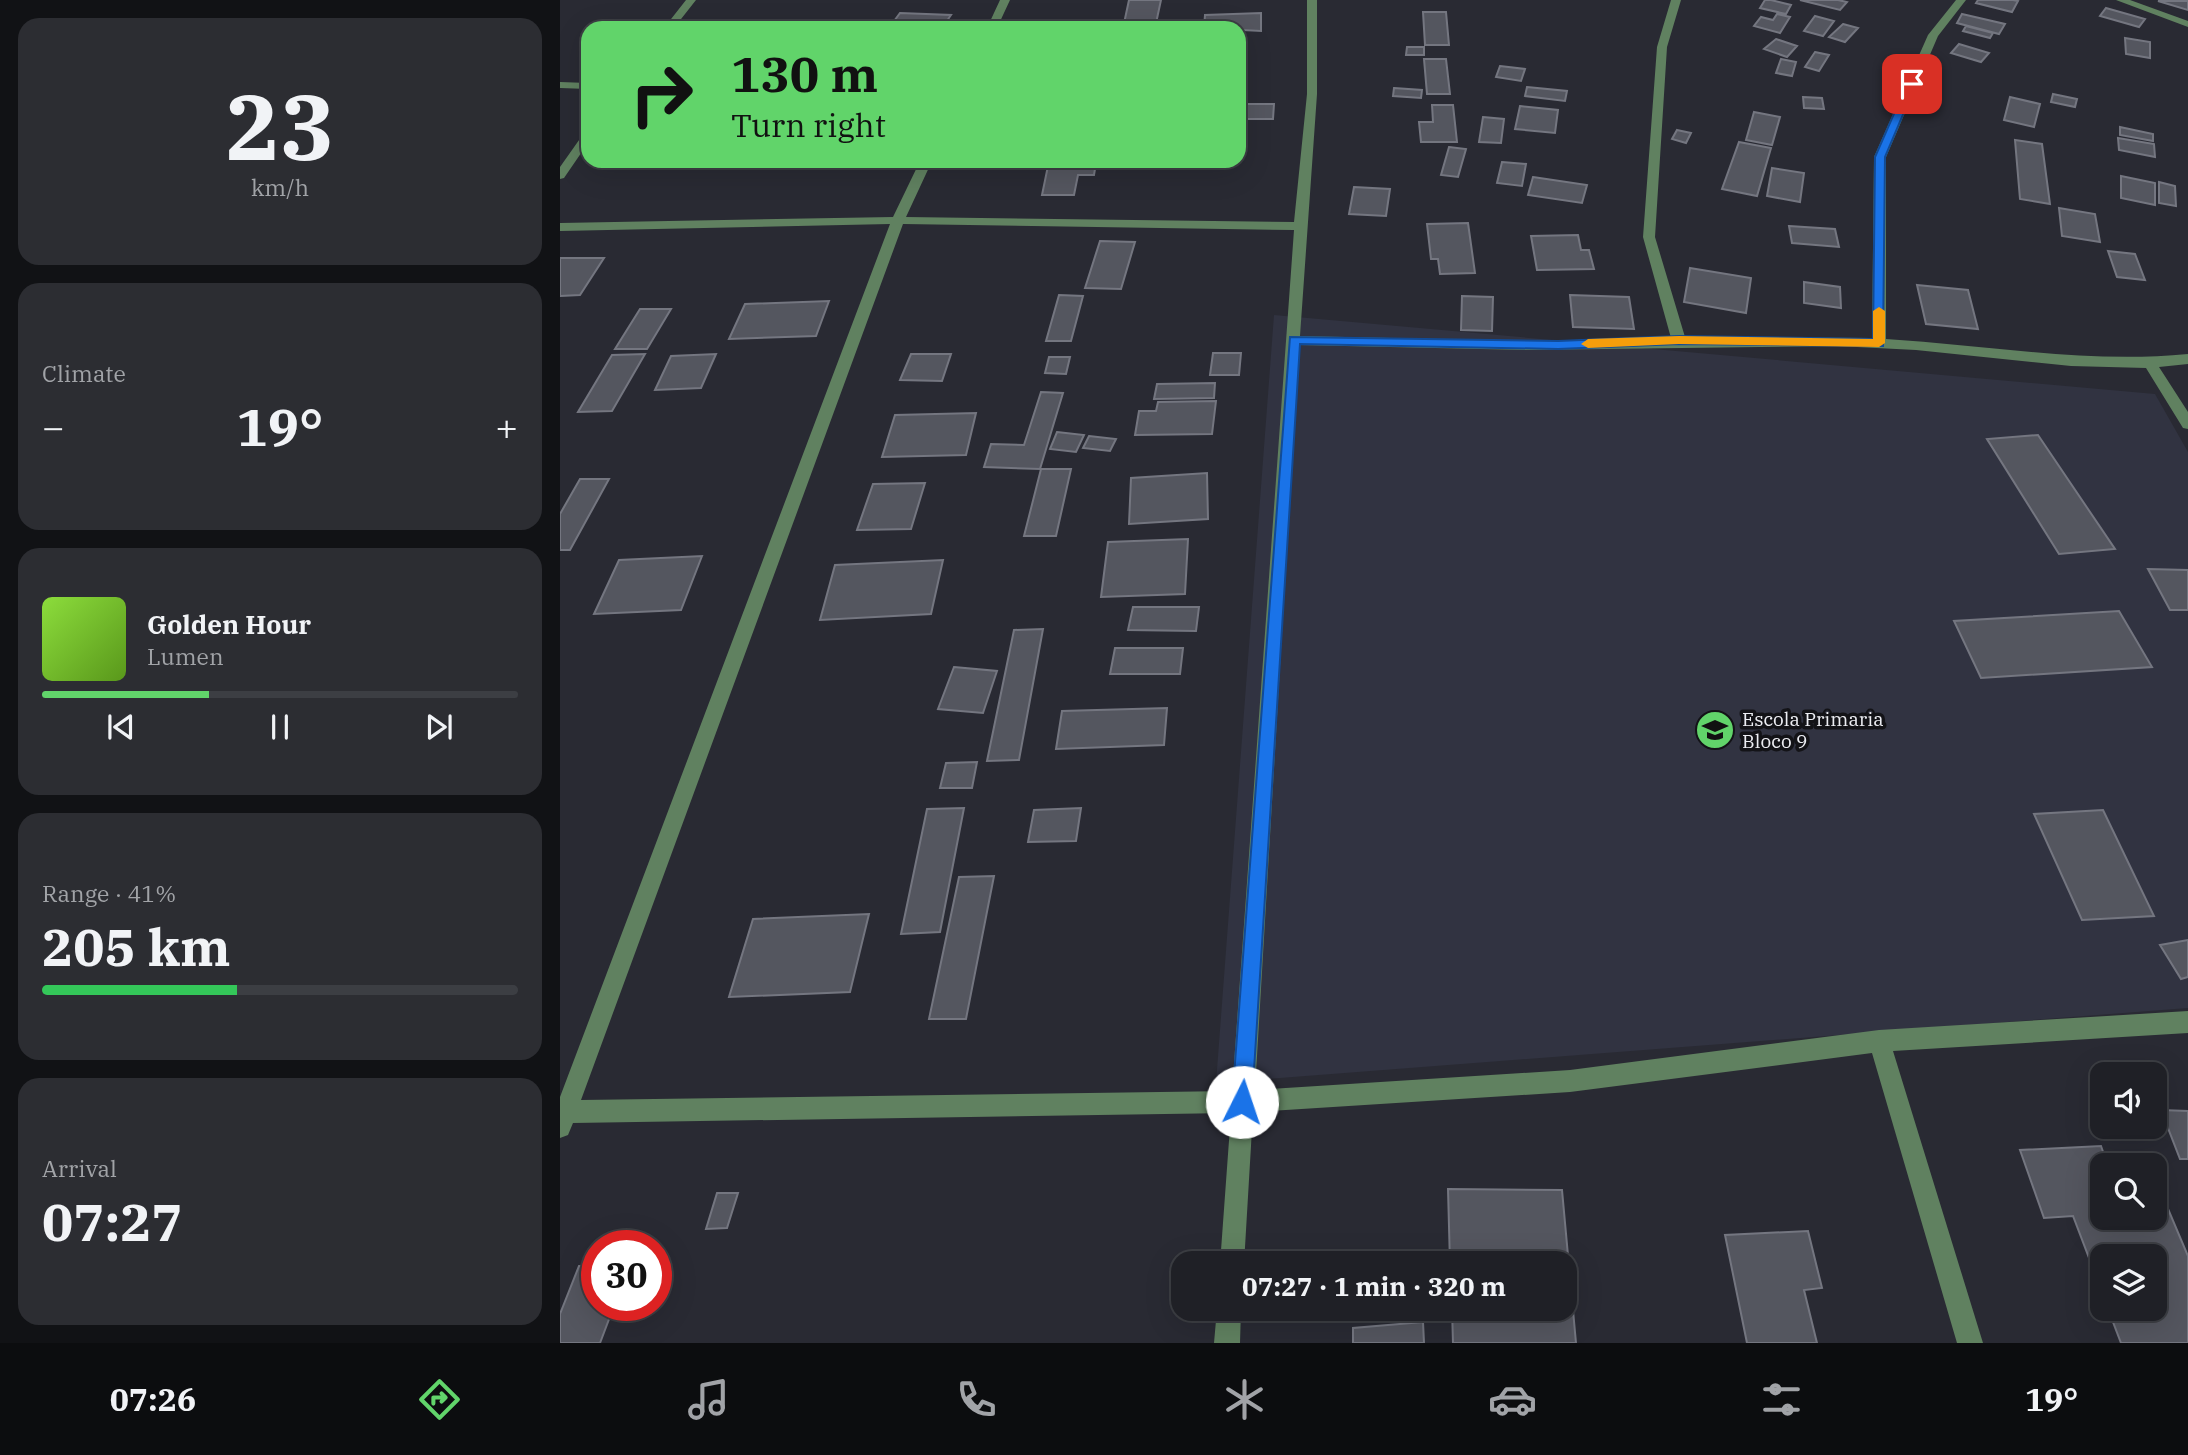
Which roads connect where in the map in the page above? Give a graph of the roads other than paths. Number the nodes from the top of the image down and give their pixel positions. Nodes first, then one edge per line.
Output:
1 (691, 0) edge
2 (1005, 0) edge
3 (1312, 0) edge
4 (1676, 0) edge
5 (1961, 0) edge
6 (2121, 0) edge
7 (674, 21) edge
8 (995, 21) edge
9 (2188, 24) edge
10 (560, 85) edge
11 (581, 86) edge
12 (581, 145) edge
13 (923, 168) edge
14 (560, 175) edge
15 (898, 220) junction
16 (1300, 226) junction
17 (560, 227) edge
18 (1294, 340) junction
19 (1679, 340) junction
20 (1879, 343) junction
21 (2188, 359) edge
22 (2151, 365) junction
23 (2188, 424) edge
24 (2188, 1022) edge
25 (1879, 1041) junction
26 (1242, 1102) junction
27 (562, 1117) edge
28 (1233, 1251) edge
29 (1228, 1321) edge
30 (1227, 1343) edge
31 (1970, 1343) edge

1 - 7 street
2 - 8 street
3 - 16 street
4 - 19 street
5 - 20 street
6 - 9 street
10 - 11 street
12 - 14 street
13 - 15 street
15 - 16 street
15 - 17 street
15 - 27 street
16 - 18 street
18 - 19 street
18 - 26 street
19 - 20 street
20 - 22 street
21 - 22 street
22 - 23 street
24 - 25 street
25 - 26 street
25 - 31 street
26 - 27 street
26 - 28 street
29 - 30 street

